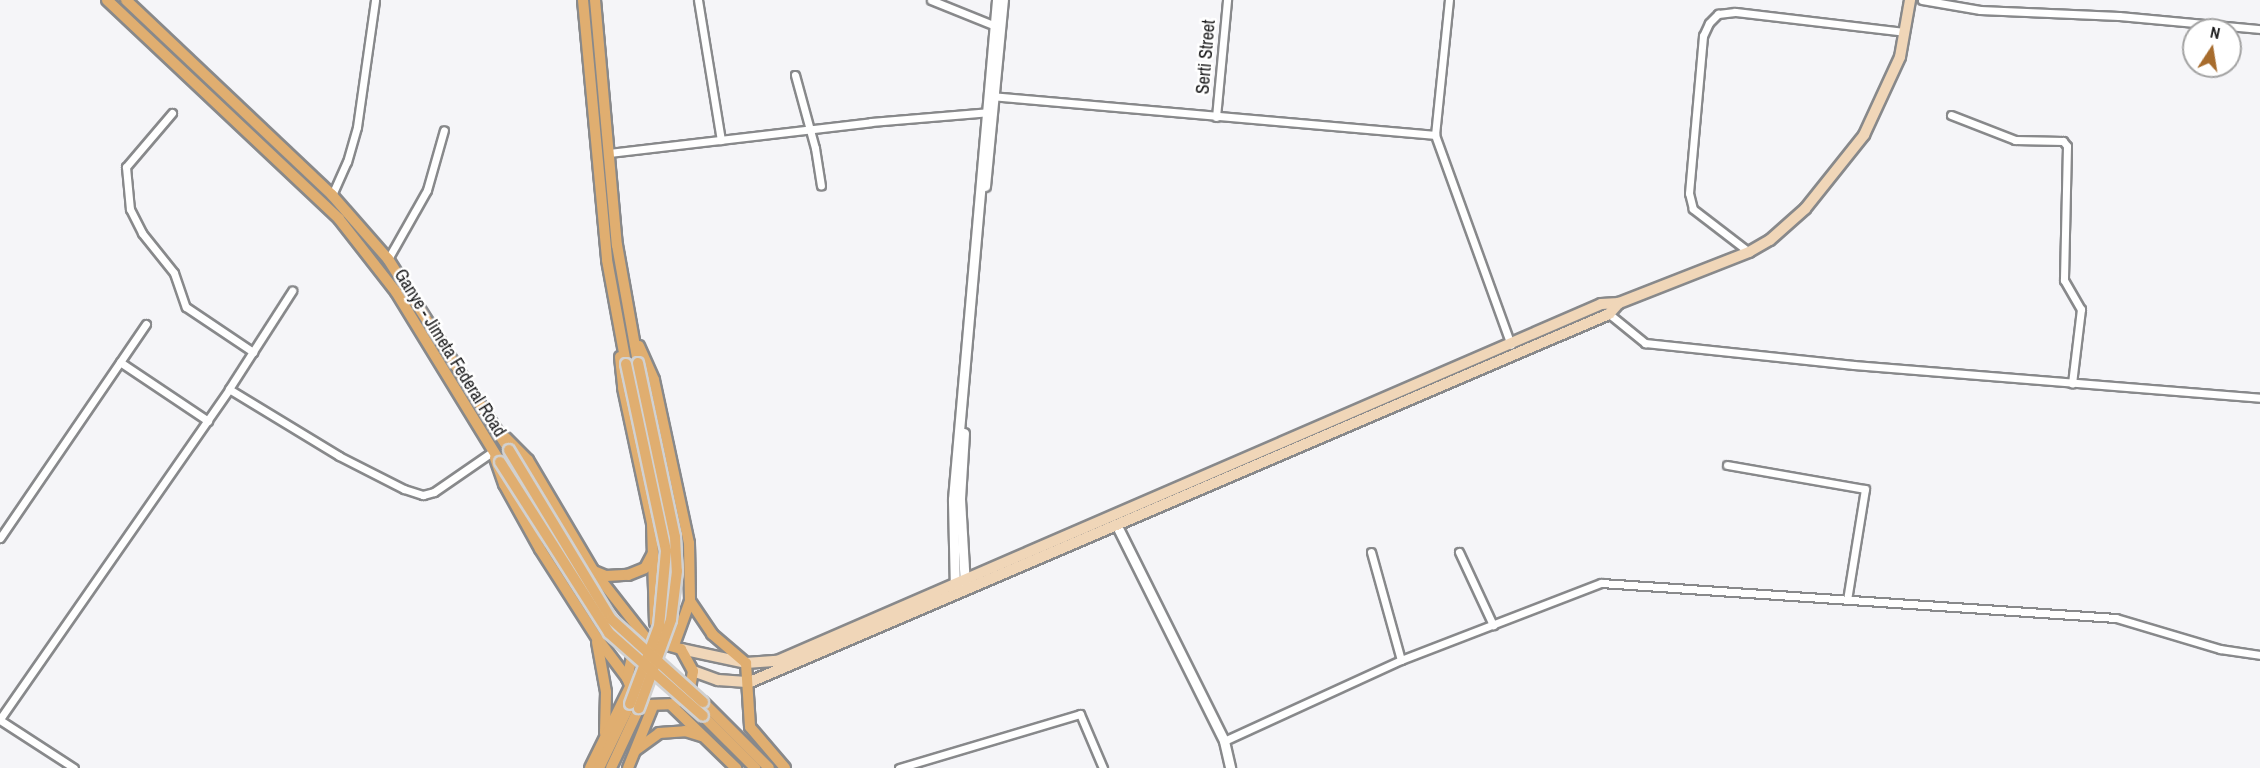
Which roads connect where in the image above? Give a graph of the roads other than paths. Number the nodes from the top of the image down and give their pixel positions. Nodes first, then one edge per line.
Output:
1 (107, 0) edge
2 (126, 0) edge
3 (375, 0) edge
4 (583, 0) edge
5 (595, 0) edge
6 (698, 0) edge
7 (930, 0) edge
8 (997, 0) edge
9 (1003, 0) edge
10 (1227, 0) edge
11 (1449, 0) edge
12 (1910, 0) edge
13 (1922, 0) edge
14 (997, 27) junction
15 (2260, 29) edge
16 (1905, 32) junction
17 (795, 75) dead end
18 (991, 96) junction
19 (990, 112) junction
20 (172, 113) dead end
21 (1951, 115) dead end
22 (1216, 117) junction
23 (809, 129) junction
24 (444, 130) dead end
25 (1435, 135) junction
26 (721, 140) junction
27 (609, 153) junction
28 (821, 186) dead end
29 (332, 195) junction
30 (1749, 252) junction
31 (388, 259) junction
32 (292, 291) dead end
33 (1619, 303) junction
34 (1601, 304) junction
35 (1609, 314) junction
36 (146, 324) dead end
37 (631, 328) junction
38 (618, 334) junction
39 (1512, 345) junction
40 (253, 352) junction
41 (120, 362) junction
42 (2072, 383) junction
43 (229, 389) junction
44 (2260, 398) edge
45 (208, 421) junction
46 (492, 423) junction
47 (495, 456) junction
48 (1727, 465) dead end
49 (1117, 526) junction
50 (0, 538) edge
51 (654, 551) junction
52 (1371, 552) dead end
53 (1459, 552) dead end
54 (593, 570) junction
55 (960, 586) junction
56 (1847, 600) junction
57 (690, 601) junction
58 (1493, 625) junction
59 (597, 638) junction
60 (653, 642) junction
61 (678, 647) junction
62 (2260, 655) edge
63 (1401, 660) junction
64 (746, 663) junction
65 (693, 671) junction
66 (628, 682) junction
67 (750, 682) junction
68 (671, 705) junction
69 (634, 706) junction
70 (653, 706) junction
71 (0, 720) edge
72 (605, 733) junction
73 (705, 738) junction
74 (1224, 741) junction
75 (636, 750) junction
76 (74, 768) edge
77 (590, 768) edge
78 (599, 768) edge
79 (611, 768) edge
80 (628, 768) edge
81 (736, 768) edge
82 (755, 768) edge
83 (769, 768) edge
84 (785, 768) edge
85 (899, 768) edge
86 (1101, 768) edge
87 (1230, 768) edge

1 - 47 main road, Ganye - Jimeta Federal Road
2 - 29 main road, Ganye - Jimeta Federal Road
3 - 29 street
4 - 38 main road
5 - 27 main road
6 - 26 street
7 - 14 street
8 - 14 street
9 - 14 street
10 - 22 street, Serti Street
11 - 25 street
12 - 16 main road
13 - 15 street
14 - 18 street
16 - 30 main road
16 - 30 street
17 - 23 street
18 - 19 street
18 - 22 street
19 - 23 street
19 - 55 street
20 - 40 street
21 - 42 street
22 - 25 street
23 - 26 street
23 - 28 street
24 - 31 street
25 - 39 street
26 - 27 street
27 - 37 main road
29 - 31 main road, Ganye - Jimeta Federal Road
30 - 33 main road
31 - 46 main road, Ganye - Jimeta Federal Road
32 - 40 street
33 - 34 main road
33 - 35 main road
34 - 35 street
34 - 39 main road
35 - 42 street
35 - 49 main road
36 - 41 street
37 - 57 main road
37 - 69 main road, bridge
38 - 51 main road
38 - 69 main road, bridge
39 - 55 main road
40 - 43 street
41 - 45 street
41 - 50 street
42 - 44 street
43 - 45 street
43 - 47 street
45 - 71 street
46 - 54 main road
46 - 83 main road, Ganye - Jimeta Federal Road, bridge
47 - 59 main road
47 - 82 main road, Ganye - Jimeta Federal Road, bridge
48 - 56 street
49 - 55 main road
49 - 74 street
51 - 54 main road
51 - 60 main road
52 - 63 street
53 - 58 street
54 - 60 main road
55 - 64 main road
55 - 67 main road
56 - 58 street
56 - 62 street
57 - 61 main road
57 - 64 main road
58 - 63 street
59 - 66 main road
59 - 72 main road
60 - 61 main road
60 - 66 main road
61 - 64 main road
61 - 65 main road
63 - 74 street
64 - 67 main road
65 - 67 main road
65 - 68 main road
66 - 70 main road
66 - 72 main road
67 - 84 main road
68 - 70 main road
68 - 73 main road
69 - 78 main road
69 - 79 main road
70 - 75 main road
71 - 76 street
72 - 77 main road
73 - 75 main road
73 - 81 main road
74 - 87 street
75 - 80 main road
85 - 86 street

